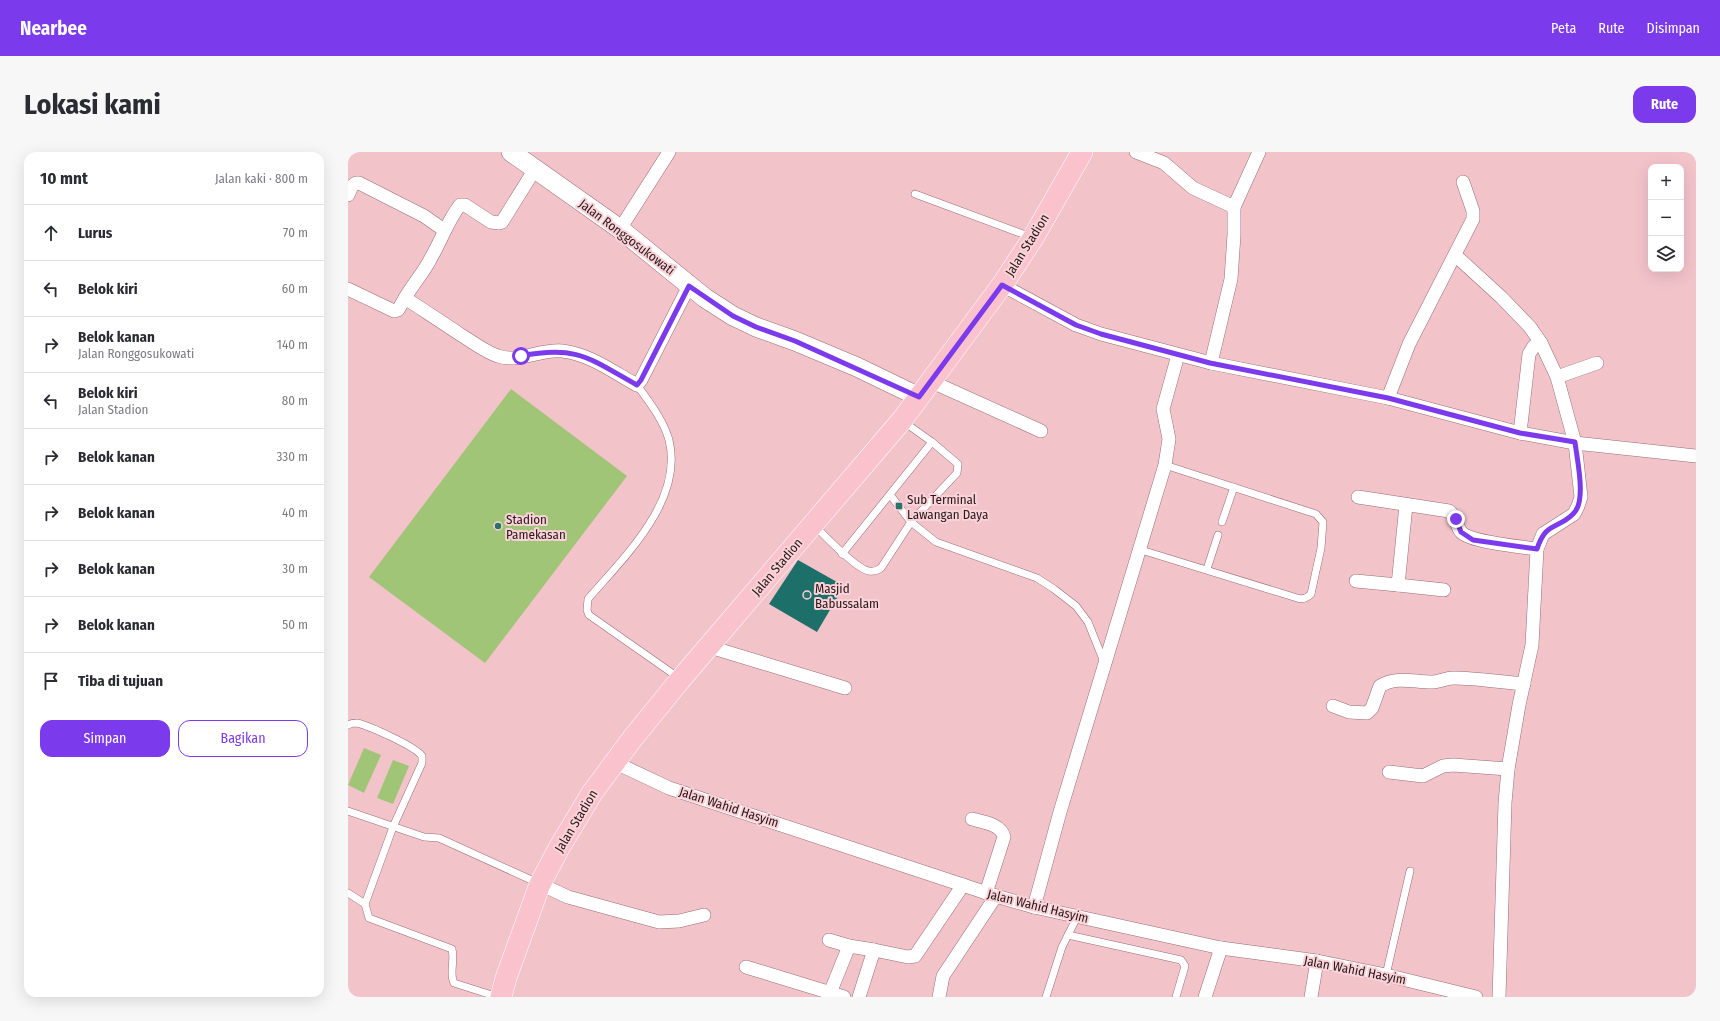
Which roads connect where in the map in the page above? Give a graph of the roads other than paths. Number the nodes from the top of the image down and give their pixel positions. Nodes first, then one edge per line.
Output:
1 (511, 152) edge
2 (669, 152) edge
3 (1082, 152) edge
4 (1136, 152) edge
5 (1259, 152) edge
6 (535, 169) junction
7 (1463, 182) dead end
8 (915, 194) dead end
9 (348, 195) edge
10 (1234, 207) junction
11 (620, 229) junction
12 (444, 230) junction
13 (1033, 238) junction
14 (1455, 255) junction
15 (1002, 285) junction
16 (689, 286) junction
17 (348, 289) edge
18 (405, 298) junction
19 (1541, 343) junction
20 (1178, 355) junction
21 (1210, 363) junction
22 (1597, 363) dead end
23 (1557, 377) junction
24 (637, 385) junction
25 (925, 389) junction
26 (1388, 398) junction
27 (902, 420) junction
28 (1041, 431) dead end
29 (1520, 433) junction
30 (932, 442) junction
31 (1575, 442) junction
32 (1696, 456) edge
33 (1165, 466) junction
34 (1234, 487) junction
35 (890, 496) junction
36 (1358, 497) dead end
37 (1406, 505) junction
38 (911, 522) junction
39 (1222, 522) dead end
40 (814, 525) junction
41 (1218, 535) dead end
42 (1138, 549) junction
43 (1537, 549) junction
44 (842, 554) junction
45 (1207, 569) junction
46 (1356, 581) dead end
47 (1398, 586) junction
48 (1444, 590) dead end
49 (710, 647) junction
50 (1104, 662) junction
51 (680, 680) junction
52 (1524, 684) junction
53 (845, 688) dead end
54 (1333, 706) dead end
55 (348, 725) edge
56 (614, 762) junction
57 (1508, 769) junction
58 (1389, 772) dead end
59 (348, 811) edge
60 (972, 819) dead end
61 (393, 827) junction
62 (1410, 871) dead end
63 (540, 884) junction
64 (963, 885) junction
65 (348, 893) edge
66 (991, 895) junction
67 (365, 904) junction
68 (1034, 907) junction
69 (704, 915) dead end
70 (1077, 917) junction
71 (1068, 935) junction
72 (829, 940) dead end
73 (849, 946) junction
74 (1221, 948) junction
75 (874, 950) junction
76 (1317, 961) junction
77 (746, 967) dead end
78 (1386, 975) junction
79 (830, 994) junction
80 (498, 997) edge
81 (501, 997) edge
82 (844, 997) edge
83 (859, 997) edge
84 (939, 997) edge
85 (1046, 997) edge
86 (1176, 997) edge
87 (1205, 997) edge
88 (1311, 997) edge
89 (1476, 997) edge
90 (1499, 997) edge

1 - 6 main road, Jalan Ronggosukowati
2 - 11 street
3 - 13 main road, Jalan Stadion
4 - 10 street
5 - 10 street
6 - 11 main road, Jalan Ronggosukowati
6 - 12 street
7 - 14 street
8 - 13 lane
9 - 12 street
10 - 21 street
11 - 16 main road, Jalan Ronggosukowati
12 - 18 street
13 - 15 main road, Jalan Stadion
14 - 19 street
14 - 26 street
15 - 20 street
15 - 25 main road, Jalan Stadion
16 - 24 street
16 - 25 main road, Jalan Ronggosukowati
17 - 18 street
18 - 24 street
19 - 23 street
19 - 29 street
20 - 21 street
20 - 33 street
21 - 26 street
22 - 23 street
23 - 31 street
24 - 51 lane
25 - 27 main road, Jalan Stadion
25 - 28 street
26 - 29 street
27 - 30 lane
27 - 40 main road, Jalan Stadion
29 - 31 street
30 - 35 lane
30 - 38 lane
31 - 32 street
31 - 43 street
33 - 34 lane
33 - 42 street
34 - 39 lane
34 - 45 lane
35 - 38 lane
35 - 44 lane
36 - 37 street
37 - 43 street
37 - 47 street
38 - 44 lane
38 - 50 lane
40 - 44 lane
40 - 49 main road, Jalan Stadion
41 - 45 lane
42 - 45 lane
42 - 50 street
43 - 52 street
46 - 47 street
47 - 48 street
49 - 51 main road, Jalan Stadion
49 - 53 street
50 - 68 street
51 - 56 main road, Jalan Stadion
52 - 54 street
52 - 57 street
55 - 61 lane
56 - 63 main road, Jalan Stadion
56 - 64 street, Jalan Wahid Hasyim
57 - 58 street
57 - 90 street
59 - 61 lane
60 - 66 street
61 - 63 lane
61 - 67 lane
62 - 78 lane
63 - 69 street
63 - 81 main road, Jalan Stadion
64 - 66 street, Jalan Wahid Hasyim
64 - 75 street
65 - 67 lane
66 - 68 street, Jalan Wahid Hasyim
66 - 84 street
67 - 80 lane
68 - 70 street, Jalan Wahid Hasyim
70 - 71 lane
70 - 74 street, Jalan Wahid Hasyim
71 - 85 lane
71 - 86 lane
72 - 73 street
73 - 75 street
73 - 79 street
74 - 76 street, Jalan Wahid Hasyim
74 - 87 street
75 - 83 street
76 - 78 street, Jalan Wahid Hasyim
76 - 88 street
77 - 79 street
78 - 89 street, Jalan Wahid Hasyim
79 - 82 street

